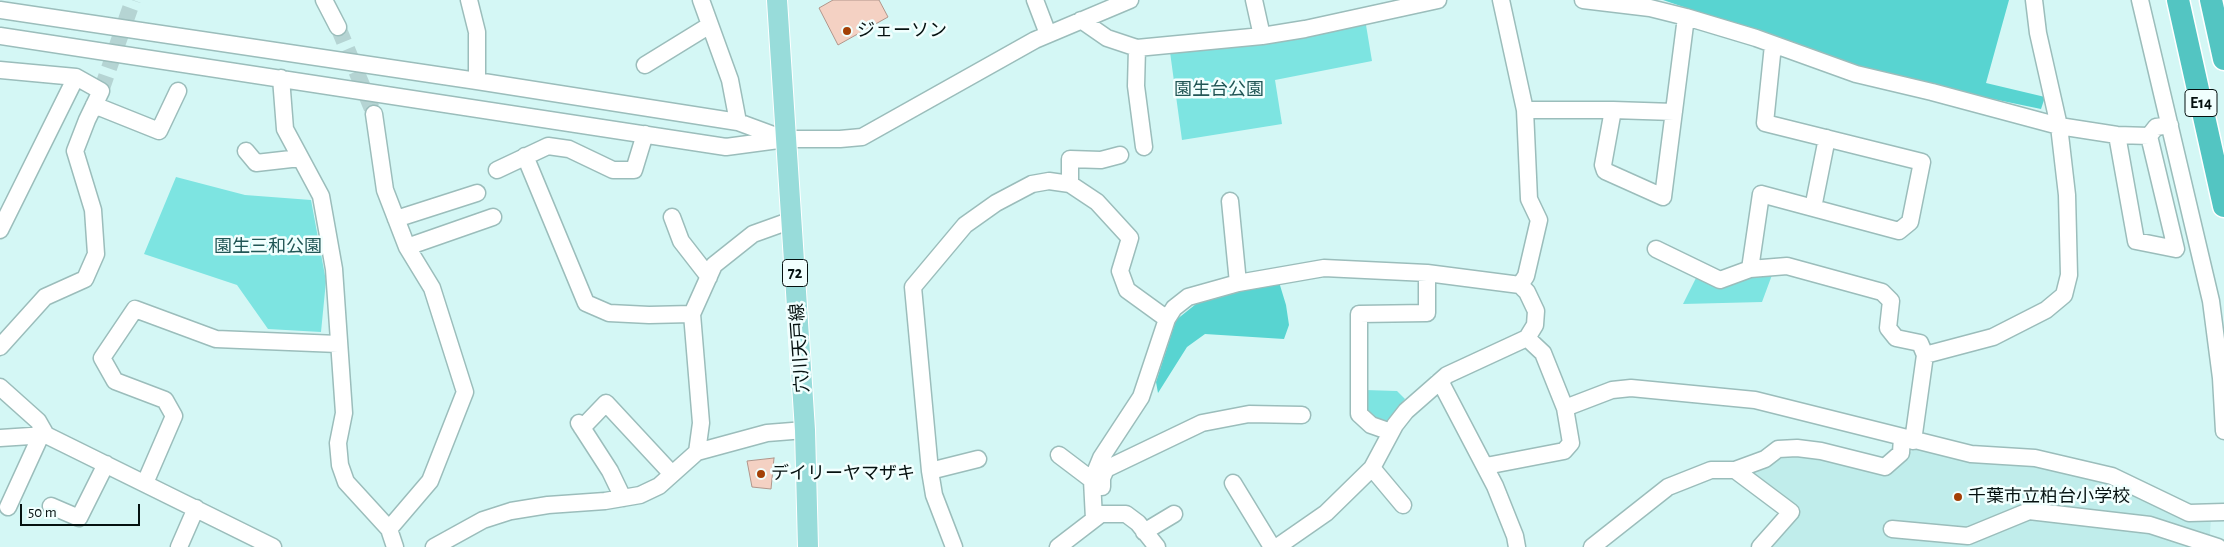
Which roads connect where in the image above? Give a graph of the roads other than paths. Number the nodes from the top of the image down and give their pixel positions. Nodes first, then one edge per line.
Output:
1 (324, 0) edge
2 (469, 0) edge
3 (701, 0) edge
4 (777, 0) edge
5 (1035, 0) edge
6 (1130, 0) edge
7 (1254, 0) edge
8 (1438, 0) edge
9 (1501, 0) edge
10 (1583, 0) edge
11 (2034, 0) edge
12 (2140, 0) edge
13 (2178, 0) edge
14 (2211, 0) edge
15 (0, 10) edge
16 (1686, 17) junction
17 (1081, 20) junction
18 (710, 25) junction
19 (338, 27) tunnel mouth
20 (1048, 34) junction
21 (0, 36) edge
22 (1262, 36) junction
23 (1773, 45) junction
24 (1137, 48) junction
25 (2224, 59) edge
26 (645, 65) dead end
27 (1, 74) edge
28 (76, 77) junction
29 (281, 78) junction
30 (477, 81) junction
31 (178, 91) dead end
32 (94, 105) junction
33 (1525, 110) junction
34 (1613, 110) junction
35 (1674, 112) junction
36 (374, 114) tunnel mouth
37 (738, 122) junction
38 (2170, 125) junction
39 (2059, 126) junction
40 (645, 134) junction
41 (2117, 135) junction
42 (2149, 136) junction
43 (1827, 138) junction
44 (786, 140) junction
45 (1144, 147) dead end
46 (246, 151) dead end
47 (1120, 155) dead end
48 (525, 156) junction
49 (300, 158) junction
50 (497, 170) dead end
51 (1070, 184) junction
52 (477, 193) dead end
53 (1230, 201) dead end
54 (2224, 206) edge
55 (1812, 208) junction
56 (493, 217) dead end
57 (672, 217) dead end
58 (396, 220) junction
59 (792, 220) junction
60 (0, 230) edge
61 (407, 246) junction
62 (1656, 249) dead end
63 (1750, 269) junction
64 (1427, 273) junction
65 (709, 277) junction
66 (1238, 283) junction
67 (1520, 285) junction
68 (692, 314) junction
69 (1167, 319) junction
70 (1527, 338) junction
71 (338, 344) junction
72 (0, 347) edge
73 (1925, 355) junction
74 (1440, 381) junction
75 (0, 387) edge
76 (1565, 408) junction
77 (1302, 415) dead end
78 (805, 430) junction
79 (2224, 431) edge
80 (1392, 432) junction
81 (43, 435) junction
82 (0, 438) edge
83 (1907, 439) junction
84 (697, 452) junction
85 (1059, 455) dead end
86 (978, 459) dead end
87 (106, 464) junction
88 (1486, 466) junction
89 (1372, 468) junction
90 (1735, 470) junction
91 (930, 471) junction
92 (672, 474) junction
93 (1092, 480) junction
94 (145, 483) junction
95 (1233, 483) dead end
96 (623, 498) junction
97 (1402, 505) dead end
98 (51, 506) dead end
99 (8, 507) dead end
100 (196, 508) junction
101 (2224, 512) edge
102 (1174, 514) dead end
103 (1097, 517) junction
104 (390, 529) junction
105 (1892, 530) dead end
106 (1144, 532) junction
107 (179, 547) edge
108 (273, 547) edge
109 (395, 547) edge
110 (434, 547) edge
111 (808, 547) edge
112 (954, 547) edge
113 (1058, 547) edge
114 (1157, 547) edge
115 (1272, 547) edge
116 (1277, 547) edge
117 (1517, 547) edge
118 (1592, 547) edge
119 (1760, 547) edge
120 (2218, 547) edge

1 - 19 street
2 - 30 street
3 - 18 street
4 - 44 main road, 穴川天戸線 / 72
5 - 20 street
6 - 17 street
7 - 22 street
8 - 22 street
9 - 33 street
10 - 16 street
11 - 39 street
12 - 38 street
13 - 54 highway, E14
14 - 25 highway
15 - 30 street
16 - 23 street
16 - 35 street
17 - 20 street
17 - 24 street
18 - 26 street
18 - 37 street
20 - 44 street
21 - 29 street
22 - 24 street
23 - 39 street
23 - 43 street
24 - 45 street
27 - 28 street
28 - 32 street
28 - 60 street
29 - 40 street
29 - 49 street
30 - 37 street
31 - 32 street
32 - 72 street
33 - 34 street
33 - 67 street
34 - 35 street
34 - 35 street
36 - 58 street
37 - 44 street
38 - 42 street
38 - 79 street
39 - 41 street
39 - 73 street
40 - 44 street
40 - 48 street
41 - 42 street
41 - 42 street
43 - 55 street
43 - 55 street
44 - 59 main road, 穴川天戸線 / 72
46 - 49 street
47 - 51 street
48 - 50 street
48 - 68 street
49 - 71 street
51 - 69 street
51 - 91 street
52 - 58 street
53 - 66 street
55 - 63 street
56 - 61 street
57 - 65 street
58 - 61 street
59 - 65 street
59 - 78 main road, 穴川天戸線 / 72
61 - 104 street
62 - 63 street
63 - 73 street
64 - 66 street
64 - 67 street
64 - 80 street
65 - 68 street
66 - 69 street
67 - 70 street
68 - 84 street
69 - 93 street
70 - 74 street
70 - 76 street
71 - 94 street
71 - 104 street
73 - 83 street
74 - 80 street
74 - 88 street
75 - 81 street
76 - 83 street
76 - 88 street
77 - 103 street
78 - 84 street
78 - 111 main road, 穴川天戸線 / 72
80 - 89 street
81 - 82 street
81 - 87 street
81 - 99 street
83 - 90 street
83 - 101 street
84 - 92 street
85 - 93 street
86 - 91 street
87 - 94 street
87 - 98 street
88 - 117 street
89 - 97 street
89 - 116 street
90 - 118 street
90 - 119 street
91 - 112 street
92 - 96 street
92 - 96 street
93 - 103 street
94 - 100 street
95 - 115 street
96 - 110 street
100 - 107 street
100 - 108 street
102 - 106 street
103 - 106 street
103 - 113 street
104 - 109 street
105 - 120 street
106 - 114 street

